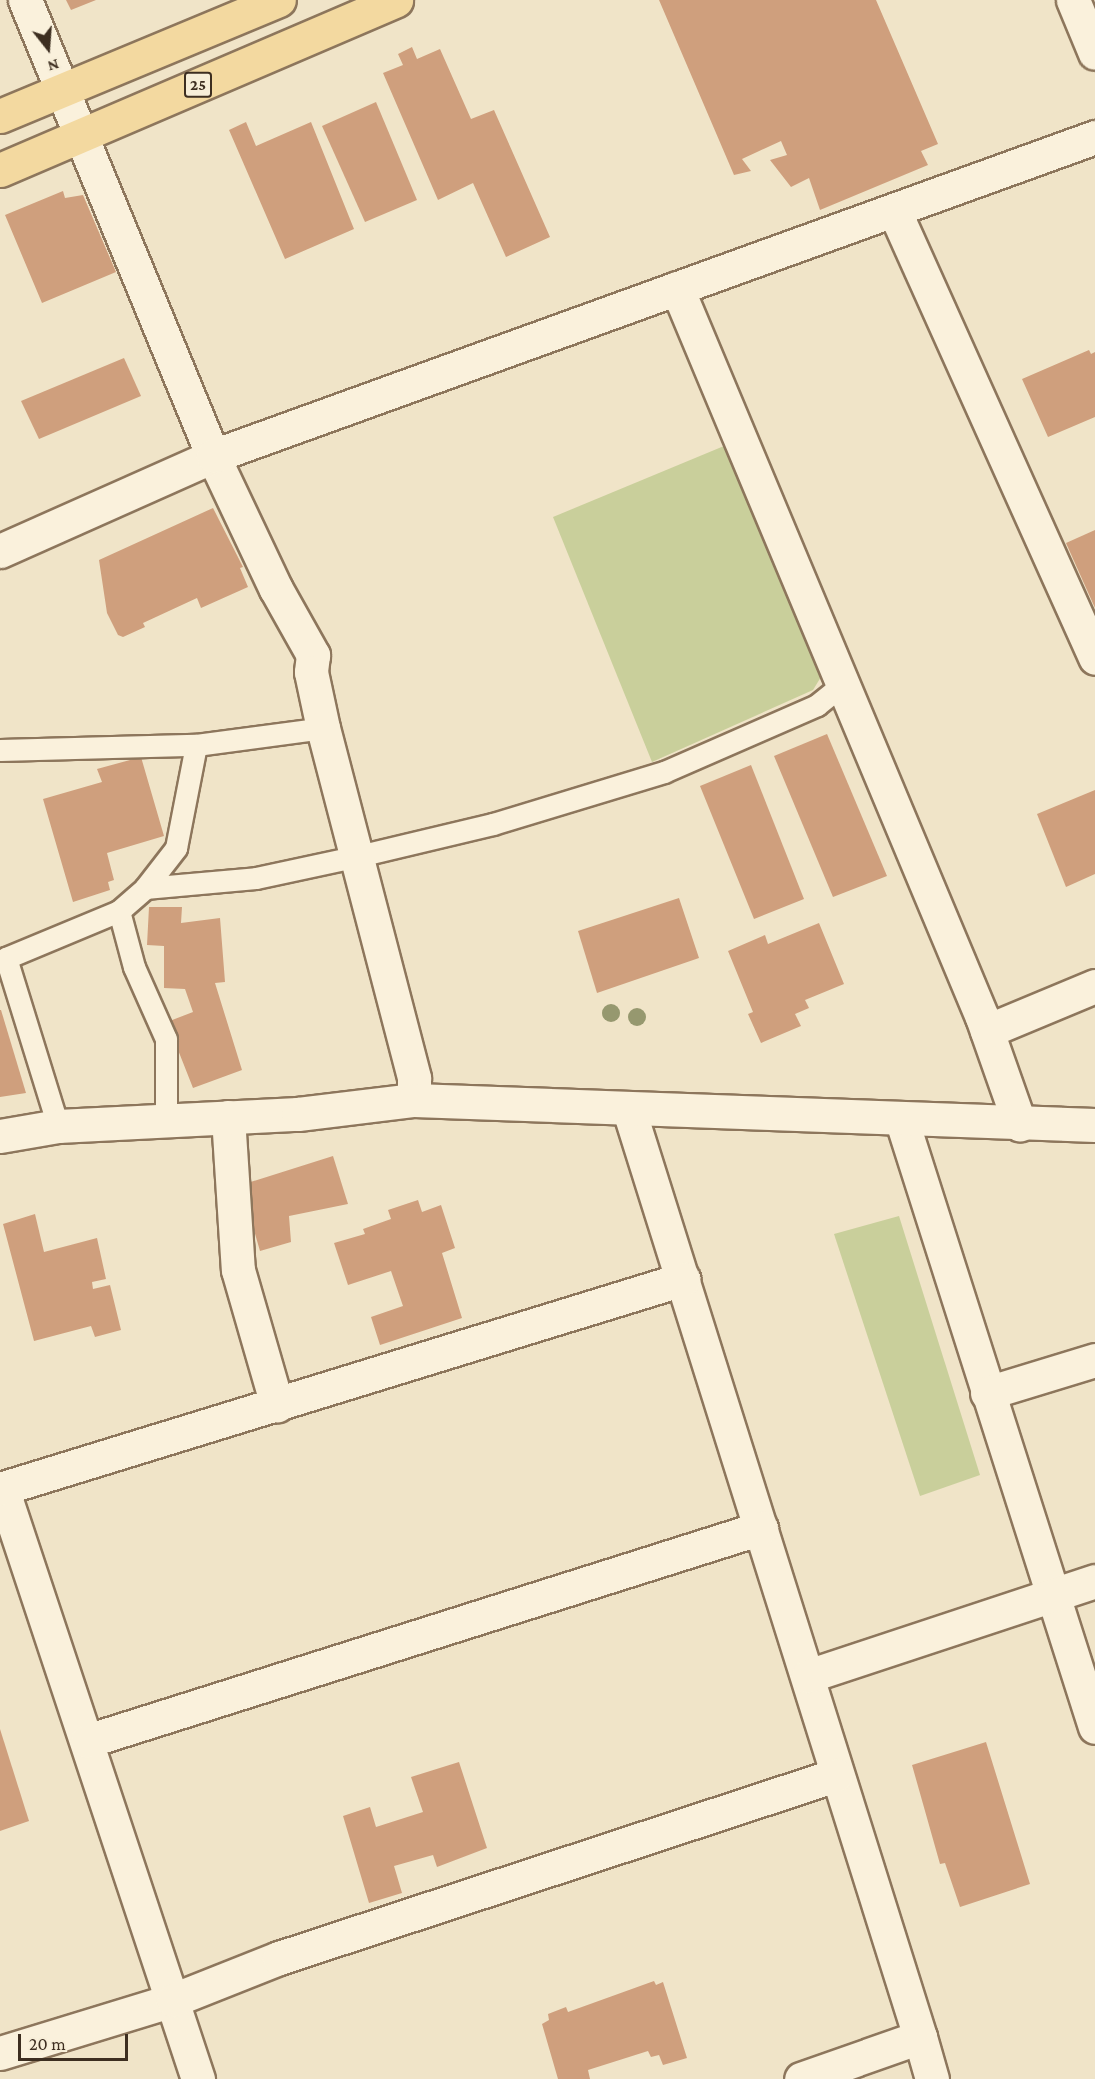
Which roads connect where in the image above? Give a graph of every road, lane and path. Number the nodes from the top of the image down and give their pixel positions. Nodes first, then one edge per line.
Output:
1 (25, 0) edge
2 (279, 0) edge
3 (396, 0) edge
4 (1072, 0) edge
5 (1095, 52) edge
6 (63, 89) junction
7 (0, 116) edge
8 (82, 134) junction
9 (1095, 137) edge
10 (0, 170) edge
11 (894, 210) junction
12 (677, 288) junction
13 (213, 456) junction
14 (0, 552) edge
15 (1095, 658) edge
16 (842, 685) junction
17 (323, 728) junction
18 (196, 745) junction
19 (0, 750) edge
20 (354, 857) junction
21 (145, 888) junction
22 (119, 911) junction
23 (3, 959) edge
24 (1095, 986) edge
25 (987, 1031) junction
26 (414, 1100) junction
27 (629, 1110) junction
28 (228, 1117) junction
29 (901, 1118) junction
30 (166, 1121) junction
31 (1020, 1125) junction
32 (1095, 1125) edge
33 (58, 1126) junction
34 (0, 1136) edge
35 (683, 1279) junction
36 (1095, 1360) edge
37 (987, 1393) junction
38 (277, 1405) junction
39 (1, 1489) edge
40 (761, 1528) junction
41 (1095, 1581) edge
42 (1052, 1596) junction
43 (808, 1677) junction
44 (1095, 1727) edge
45 (87, 1741) junction
46 (836, 1775) junction
47 (173, 2000) junction
48 (920, 2037) junction
49 (0, 2053) edge
50 (198, 2079) edge
51 (801, 2079) edge
52 (932, 2079) edge

1 - 6 street
2 - 6 main road
3 - 8 main road, 25
4 - 5 street
6 - 7 main road
6 - 8 street
8 - 10 main road, 25
8 - 13 street
9 - 11 street
11 - 12 street
11 - 15 street
12 - 13 street
12 - 16 street
13 - 14 street
13 - 17 street
16 - 20 lane
16 - 25 street
17 - 18 lane
17 - 20 street
18 - 19 lane
18 - 21 lane
20 - 21 lane
20 - 26 street
21 - 22 lane
22 - 23 lane
22 - 30 lane
23 - 33 lane
24 - 25 street
25 - 31 street
26 - 27 street
26 - 28 street
27 - 29 street
27 - 35 street
28 - 30 street
28 - 38 street
29 - 31 street
29 - 37 street
30 - 33 street
31 - 32 street
33 - 34 street
35 - 38 street
35 - 40 street
36 - 37 street
37 - 42 street
38 - 39 street
39 - 45 street
40 - 43 street
40 - 45 street
41 - 42 street
42 - 43 street
42 - 44 street
43 - 46 street
45 - 47 street
46 - 47 street
46 - 48 street
47 - 49 street
47 - 50 street
48 - 51 street
48 - 52 street

